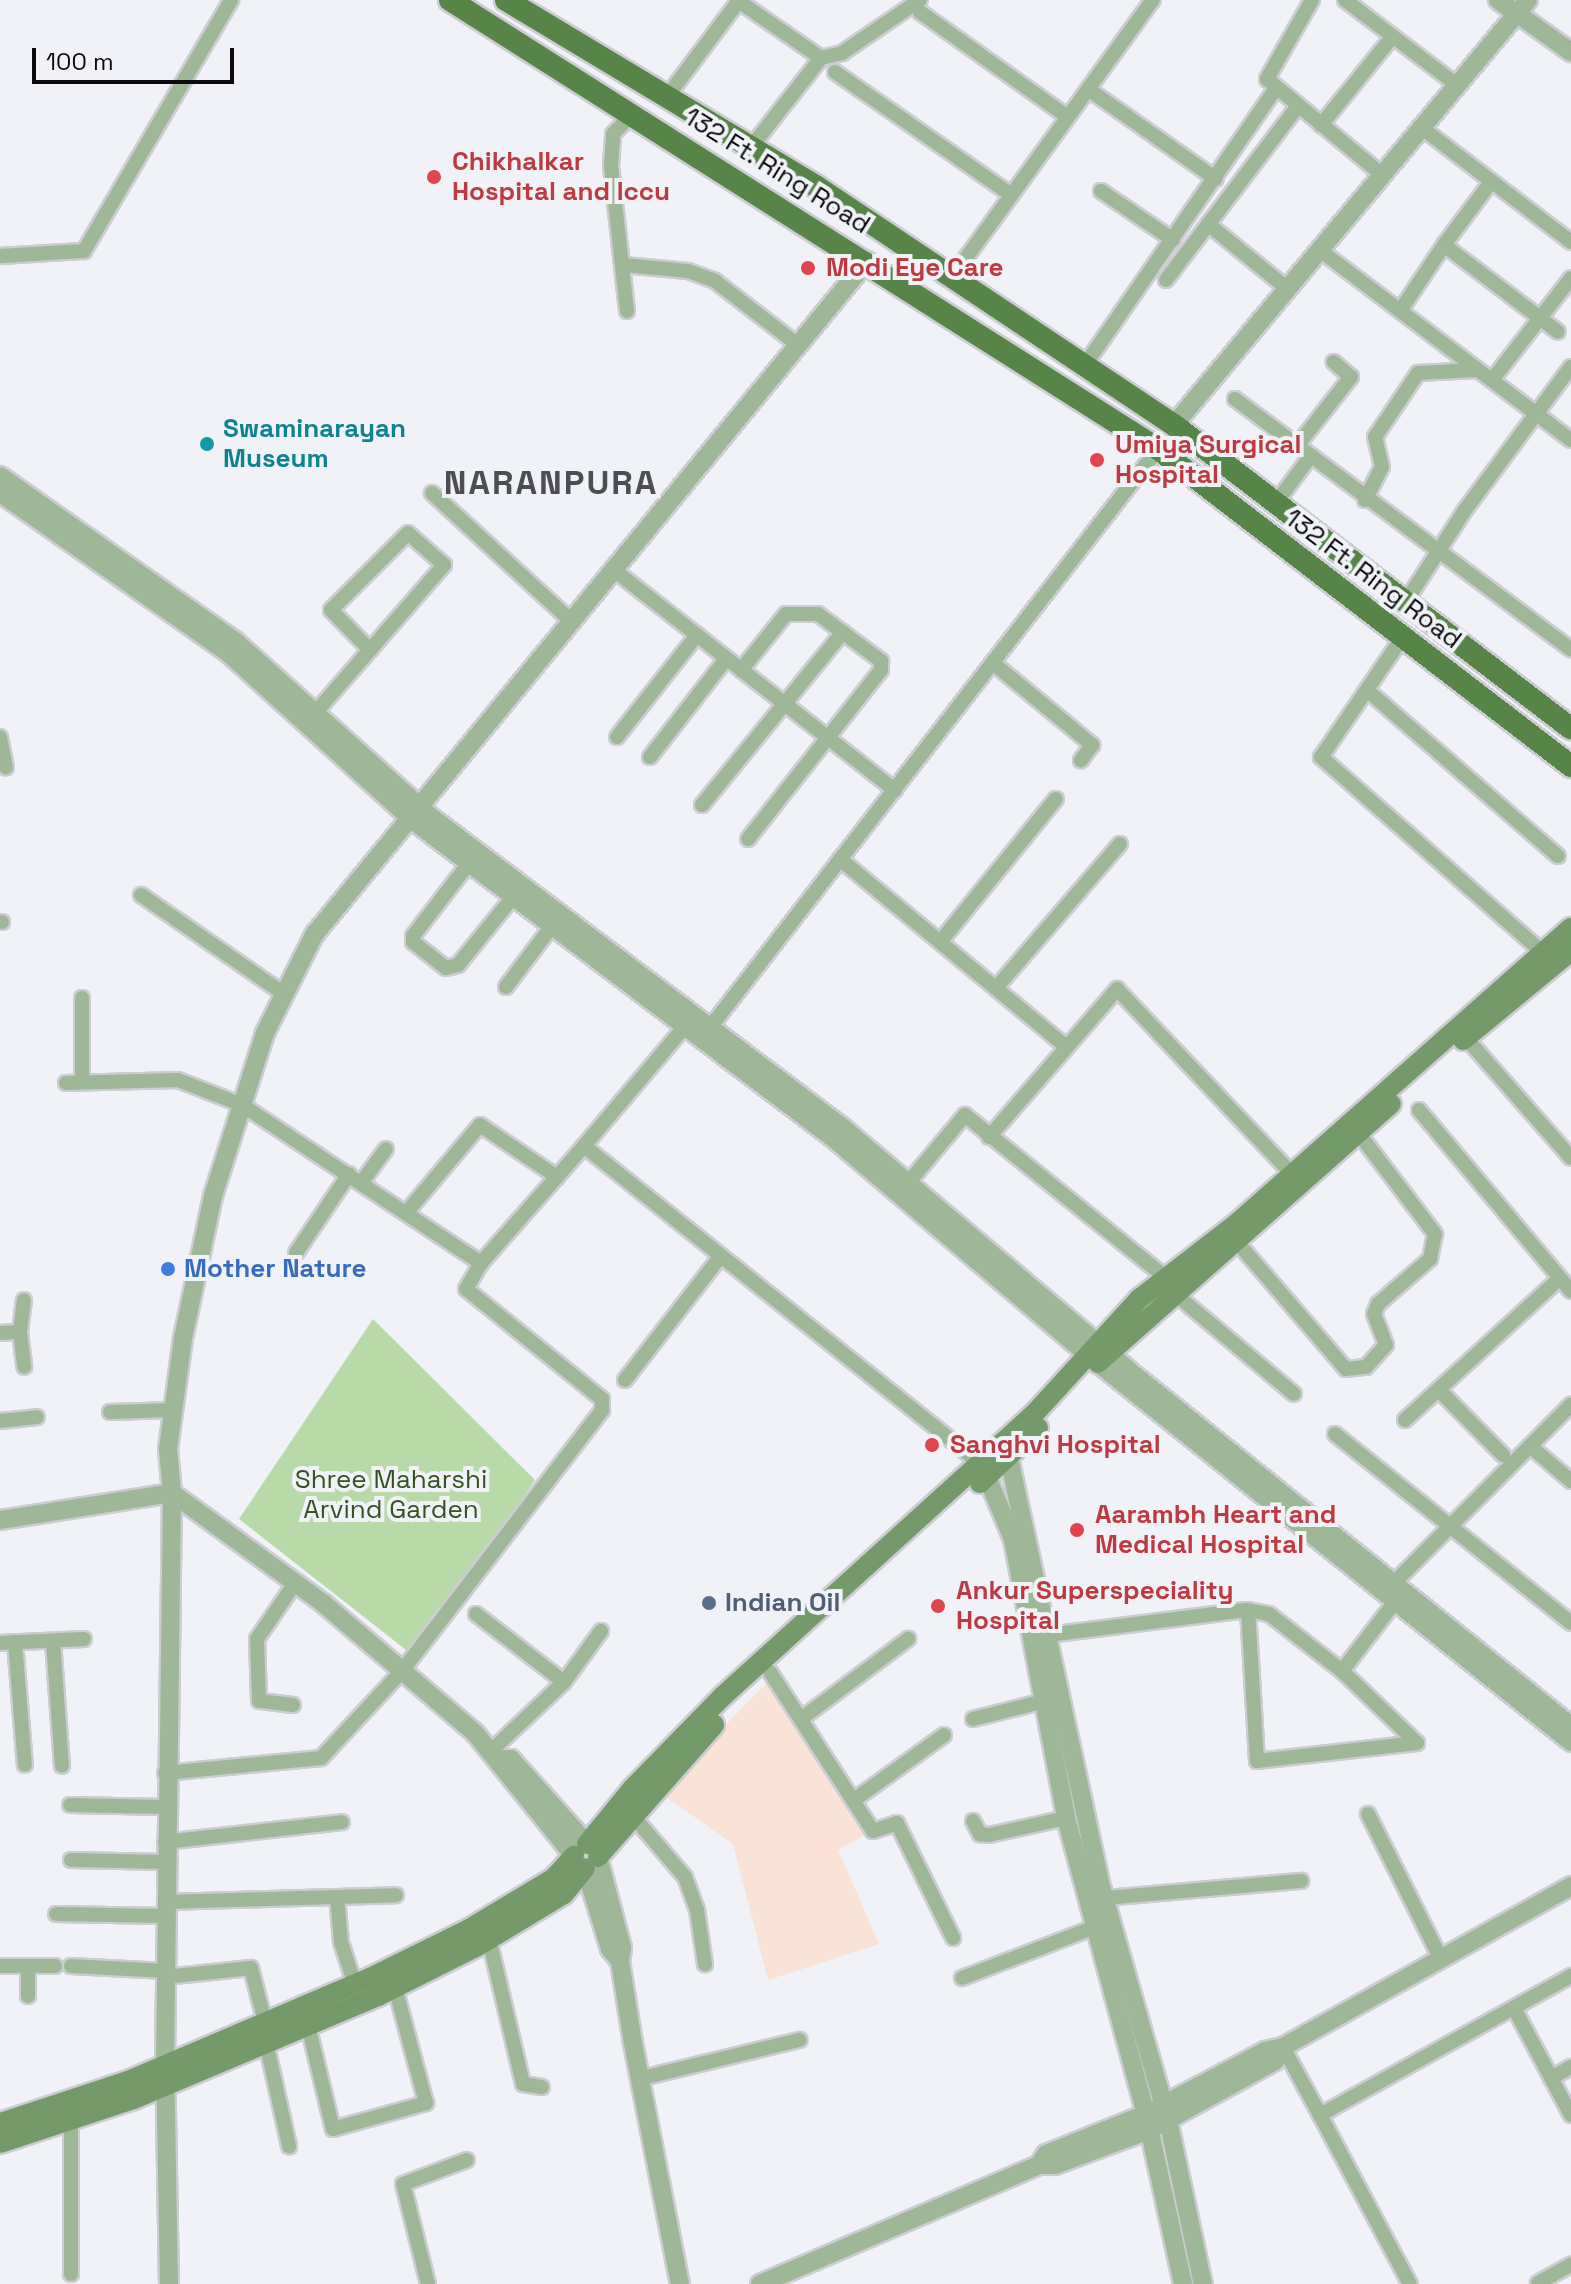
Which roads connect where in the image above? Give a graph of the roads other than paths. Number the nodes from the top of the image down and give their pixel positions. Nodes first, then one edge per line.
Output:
1 (231, 0) edge
2 (450, 0) edge
3 (506, 0) edge
4 (1153, 0) edge
5 (1312, 0) edge
6 (1345, 0) edge
7 (1498, 0) edge
8 (737, 2) edge
9 (920, 6) edge
10 (1522, 7) edge
11 (1393, 36) junction
12 (1571, 52) edge
13 (821, 58) junction
14 (835, 72) dead end
15 (1457, 85) junction
16 (1276, 88) junction
17 (1088, 89) junction
18 (666, 98) junction
19 (1298, 106) junction
20 (633, 113) junction
21 (1068, 117) junction
22 (1321, 125) junction
23 (1422, 128) junction
24 (752, 146) junction
25 (1374, 168) dead end
26 (1216, 179) junction
27 (1491, 182) junction
28 (1101, 191) dead end
29 (1011, 195) junction
30 (1208, 224) junction
31 (1173, 240) junction
32 (1571, 242) edge
33 (1444, 245) junction
34 (1321, 251) junction
35 (0, 256) edge
36 (867, 261) junction
37 (624, 265) junction
38 (1571, 278) edge
39 (950, 280) junction
40 (1166, 280) dead end
41 (1289, 290) junction
42 (627, 311) dead end
43 (1400, 311) junction
44 (1541, 318) junction
45 (1558, 332) dead end
46 (799, 346) junction
47 (1334, 362) dead end
48 (1571, 367) edge
49 (1083, 368) junction
50 (1478, 370) junction
51 (1492, 380) junction
52 (1235, 399) dead end
53 (1537, 414) junction
54 (1174, 425) junction
55 (1571, 440) edge
56 (1297, 446) junction
57 (1158, 449) junction
58 (1310, 457) junction
59 (0, 476) edge
60 (0, 493) edge
61 (432, 493) dead end
62 (1365, 500) junction
63 (1276, 503) junction
64 (1437, 554) junction
65 (614, 570) junction
66 (1405, 603) junction
67 (570, 620) junction
68 (1571, 627) edge
69 (843, 632) junction
70 (697, 635) junction
71 (1402, 638) junction
72 (1566, 645) edge
73 (370, 650) junction
74 (726, 659) junction
75 (993, 663) junction
76 (741, 670) junction
77 (1367, 690) junction
78 (784, 703) junction
79 (315, 713) junction
80 (1571, 728) edge
81 (0, 737) edge
82 (617, 737) dead end
83 (829, 737) junction
84 (650, 757) dead end
85 (1081, 760) dead end
86 (1571, 766) edge
87 (6, 767) dead end
88 (895, 790) junction
89 (1056, 799) dead end
90 (702, 805) dead end
91 (414, 812) junction
92 (748, 839) dead end
93 (1120, 844) dead end
94 (1558, 856) dead end
95 (840, 859) junction
96 (469, 863) junction
97 (141, 895) dead end
98 (513, 897) junction
99 (552, 926) junction
100 (1571, 928) edge
101 (940, 942) junction
102 (1571, 951) edge
103 (1543, 953) junction
104 (506, 987) dead end
105 (996, 988) junction
106 (284, 994) junction
107 (82, 998) dead end
108 (689, 1022) junction
109 (706, 1033) junction
110 (1466, 1038) junction
111 (1064, 1045) junction
112 (82, 1082) junction
113 (66, 1083) dead end
114 (242, 1105) junction
115 (1419, 1110) dead end
116 (1359, 1134) junction
117 (989, 1137) junction
118 (584, 1146) junction
119 (386, 1149) dead end
120 (1571, 1158) edge
121 (1292, 1174) junction
122 (557, 1177) junction
123 (355, 1178) junction
124 (908, 1183) junction
125 (406, 1213) junction
126 (1237, 1242) junction
127 (296, 1253) dead end
128 (721, 1256) junction
129 (481, 1263) junction
130 (1559, 1279) junction
131 (1170, 1285) junction
132 (1571, 1291) edge
133 (24, 1300) dead end
134 (20, 1332) junction
135 (0, 1333) edge
136 (1098, 1354) junction
137 (24, 1367) dead end
138 (625, 1380) dead end
139 (1440, 1391) junction
140 (1294, 1394) dead end
141 (1571, 1405) edge
142 (173, 1410) junction
143 (110, 1412) dead end
144 (37, 1417) dead end
145 (1405, 1420) dead end
146 (0, 1421) edge
147 (1335, 1434) dead end
148 (1530, 1446) junction
149 (1008, 1448) junction
150 (1503, 1455) dead end
151 (984, 1469) junction
152 (1571, 1481) edge
153 (172, 1493) junction
154 (0, 1520) edge
155 (1447, 1526) junction
156 (295, 1583) junction
157 (1390, 1594) junction
158 (1248, 1610) junction
159 (476, 1614) dead end
160 (1571, 1623) edge
161 (601, 1631) dead end
162 (1048, 1635) junction
163 (84, 1639) dead end
164 (908, 1639) dead end
165 (53, 1641) junction
166 (8, 1643) edge
167 (402, 1671) junction
168 (1342, 1671) junction
169 (770, 1672) junction
170 (564, 1682) junction
171 (1044, 1701) junction
172 (293, 1705) dead end
173 (801, 1719) junction
174 (973, 1719) dead end
175 (1571, 1725) edge
176 (944, 1735) dead end
177 (1571, 1742) edge
178 (495, 1755) junction
179 (25, 1765) dead end
180 (62, 1766) dead end
181 (165, 1773) junction
182 (854, 1800) junction
183 (70, 1805) dead end
184 (165, 1807) junction
185 (1368, 1814) dead end
186 (632, 1815) junction
187 (1066, 1818) junction
188 (973, 1821) dead end
189 (342, 1822) dead end
190 (165, 1842) junction
191 (586, 1856) junction
192 (71, 1860) dead end
193 (165, 1862) junction
194 (1301, 1881) dead end
195 (1571, 1886) edge
196 (396, 1895) dead end
197 (337, 1897) junction
198 (1105, 1898) junction
199 (165, 1909) junction
200 (56, 1914) dead end
201 (1092, 1928) junction
202 (953, 1938) dead end
203 (489, 1939) junction
204 (1441, 1959) junction
205 (705, 1964) dead end
206 (0, 1966) edge
207 (28, 1966) junction
208 (165, 1974) junction
209 (1571, 1976) edge
210 (962, 1978) dead end
211 (355, 1985) junction
212 (395, 1987) junction
213 (28, 1996) dead end
214 (1514, 2008) junction
215 (308, 2025) junction
216 (265, 2032) junction
217 (799, 2040) dead end
218 (1283, 2047) junction
219 (1571, 2067) edge
220 (165, 2075) junction
221 (642, 2078) junction
222 (1551, 2078) junction
223 (542, 2087) dead end
224 (1166, 2112) junction
225 (1320, 2115) junction
226 (1571, 2115) edge
227 (71, 2120) junction
228 (1147, 2122) junction
229 (0, 2123) edge
230 (0, 2143) edge
231 (289, 2146) dead end
232 (467, 2160) dead end
233 (1571, 2265) edge
234 (71, 2274) dead end
235 (169, 2284) edge
236 (428, 2284) edge
237 (680, 2284) edge
238 (760, 2284) edge
239 (1183, 2284) edge
240 (1203, 2284) edge
241 (1410, 2284) edge
242 (1537, 2284) edge

1 - 35 street
2 - 20 main road, 132 Ft. Ring Road
3 - 18 main road, 132 Ft. Ring Road
4 - 17 street
5 - 16 street
6 - 11 street
7 - 10 street
8 - 13 street
8 - 18 street
9 - 13 street
9 - 21 street
10 - 12 street
10 - 15 street
11 - 15 street
11 - 22 street
13 - 24 street
14 - 29 street
15 - 23 street
16 - 19 street
16 - 26 street
17 - 21 street
17 - 26 street
18 - 24 main road, 132 Ft. Ring Road
19 - 22 street
19 - 30 street
20 - 36 main road, 132 Ft. Ring Road
20 - 37 street
21 - 29 street
22 - 25 street
23 - 27 street
23 - 34 street
24 - 39 main road, 132 Ft. Ring Road
26 - 31 street
27 - 32 street
27 - 33 street
28 - 31 street
29 - 39 street
30 - 40 street
30 - 41 street
31 - 49 street
33 - 43 street
33 - 44 street
34 - 41 street
34 - 43 street
36 - 46 street
36 - 57 main road, 132 Ft. Ring Road
37 - 42 street
37 - 46 street
38 - 44 street
39 - 49 main road, 132 Ft. Ring Road
41 - 54 street
43 - 50 street
44 - 45 street
44 - 51 street
46 - 65 street
47 - 56 street
48 - 53 street
49 - 54 main road, 132 Ft. Ring Road
50 - 51 street
50 - 62 street
51 - 53 street
52 - 56 street
53 - 55 street
53 - 64 street
54 - 63 main road, 132 Ft. Ring Road
56 - 58 street
57 - 71 main road, 132 Ft. Ring Road
57 - 75 street
58 - 62 street
58 - 63 street
59 - 79 street
60 - 91 street
61 - 67 street
62 - 64 street
63 - 66 main road, 132 Ft. Ring Road
64 - 66 street
64 - 72 street
65 - 67 street
65 - 70 street
66 - 80 main road, 132 Ft. Ring Road
67 - 91 street
68 - 72 street
69 - 76 street
69 - 78 street
69 - 83 street
70 - 74 street
70 - 82 street
71 - 77 street
71 - 86 main road, 132 Ft. Ring Road
73 - 73 street
73 - 79 street
74 - 76 street
74 - 84 street
75 - 85 street
75 - 88 street
76 - 78 street
77 - 94 street
77 - 103 street
78 - 83 street
78 - 90 street
79 - 91 street
81 - 87 street
83 - 88 street
83 - 92 street
88 - 95 street
89 - 101 street
91 - 96 street
91 - 106 street
91 - 108 street
93 - 105 street
95 - 101 street
95 - 109 street
96 - 98 street
96 - 98 street
97 - 106 street
98 - 99 street
99 - 104 street
99 - 108 street
100 - 103 main road
101 - 105 street
102 - 110 main road
103 - 121 main road
105 - 111 street
106 - 114 street
107 - 112 street
108 - 109 street
108 - 118 street
109 - 124 street
109 - 136 street
110 - 116 main road
110 - 120 street
111 - 117 street
111 - 121 street
112 - 113 street
112 - 114 street
114 - 123 street
114 - 142 street
115 - 130 street
116 - 126 main road
116 - 126 street
117 - 124 street
117 - 131 street
118 - 122 street
118 - 128 street
119 - 123 street
121 - 131 main road
122 - 125 street
122 - 129 street
123 - 125 street
123 - 127 street
124 - 136 street
125 - 129 street
126 - 131 main road
128 - 138 street
128 - 151 street
129 - 167 street
130 - 132 street
130 - 139 street
131 - 136 main road
131 - 140 street
133 - 134 street
134 - 135 street
134 - 137 street
136 - 149 main road
136 - 157 street
139 - 145 street
139 - 150 street
141 - 148 street
142 - 143 street
142 - 153 street
144 - 146 street
147 - 155 street
148 - 152 street
148 - 155 street
149 - 151 main road
149 - 162 street
151 - 169 main road
151 - 171 street
151 - 191 main road
153 - 154 street
153 - 156 street
153 - 181 street
155 - 157 street
155 - 160 street
156 - 167 street
156 - 172 street
157 - 168 street
157 - 175 street
157 - 177 street
158 - 162 street
158 - 168 street
158 - 168 street
159 - 170 street
161 - 170 street
162 - 198 street
163 - 165 street
164 - 173 street
165 - 166 street
165 - 180 street
166 - 179 street
167 - 178 street
167 - 181 street
169 - 173 street
169 - 186 main road
170 - 178 street
171 - 174 street
171 - 187 street
173 - 182 street
176 - 182 street
178 - 191 street
181 - 184 street
182 - 202 street
183 - 184 street
184 - 190 street
185 - 204 street
186 - 191 main road
186 - 205 street
187 - 188 street
187 - 201 street
189 - 190 street
190 - 193 street
191 - 203 main road
191 - 211 main road
191 - 221 street
192 - 193 street
193 - 199 street
194 - 198 street
195 - 204 street
196 - 197 street
197 - 199 street
197 - 211 street
198 - 224 street
199 - 200 street
199 - 208 street
201 - 210 street
201 - 228 street
203 - 212 main road
203 - 223 street
204 - 218 street
206 - 207 street
207 - 208 street
207 - 213 street
208 - 216 street
208 - 220 street
209 - 214 street
211 - 216 main road
212 - 215 main road
212 - 215 street
214 - 222 street
214 - 225 street
215 - 216 main road
216 - 220 main road
216 - 231 street
217 - 221 street
218 - 224 street
218 - 225 street
219 - 222 street
220 - 227 main road
220 - 229 main road
220 - 235 street
221 - 237 street
222 - 226 street
224 - 228 street
224 - 240 street
225 - 241 street
227 - 230 main road
227 - 234 street
228 - 238 street
228 - 239 street
232 - 236 street
233 - 242 street

